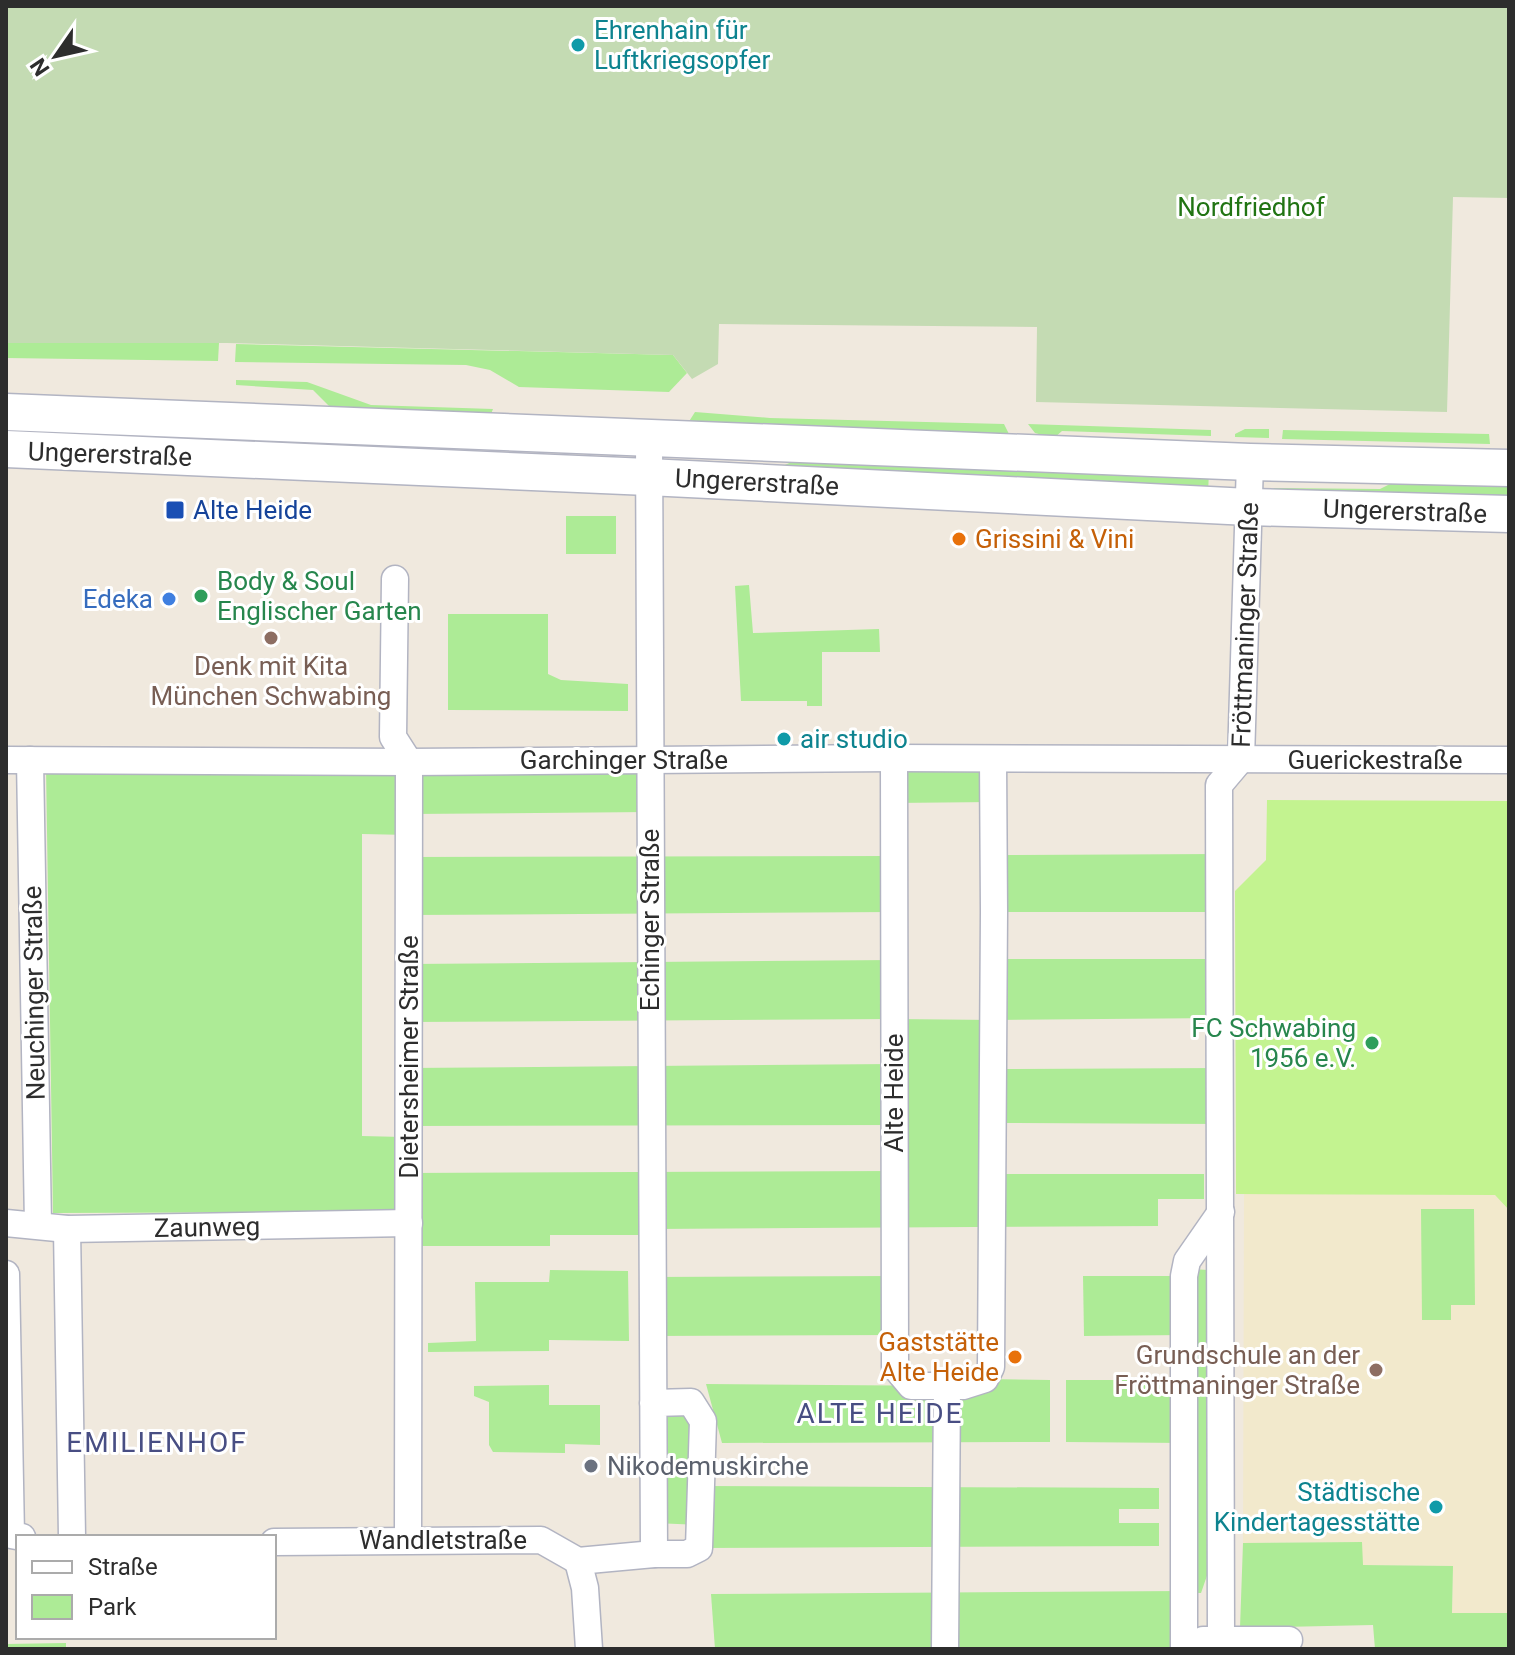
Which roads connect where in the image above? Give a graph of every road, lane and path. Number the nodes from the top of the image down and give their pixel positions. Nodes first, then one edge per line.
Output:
1 (6, 412) edge
2 (649, 438) junction
3 (6, 449) edge
4 (1250, 462) junction
5 (1509, 468) edge
6 (648, 477) junction
7 (1249, 507) junction
8 (1509, 514) edge
9 (395, 579) dead end
10 (894, 758) junction
11 (993, 759) junction
12 (1241, 759) junction
13 (18, 760) edge
14 (650, 760) junction
15 (1509, 760) edge
16 (409, 762) junction
17 (1221, 1212) junction
18 (6, 1223) edge
19 (409, 1223) junction
20 (38, 1225) junction
21 (67, 1229) junction
22 (6, 1274) edge
23 (947, 1386) junction
24 (653, 1403) junction
25 (72, 1535) edge
26 (16, 1536) edge
27 (408, 1540) junction
28 (276, 1542) edge
29 (654, 1554) junction
30 (578, 1561) junction
31 (1221, 1640) junction
32 (1289, 1640) dead end
33 (1184, 1645) edge
34 (589, 1649) edge
35 (945, 1649) edge

1 - 2 main road, Ungererstraße
2 - 4 main road, Ungererstraße
2 - 6 street, Echinger Straße
3 - 6 main road, Ungererstraße
4 - 5 main road, Ungererstraße
4 - 7 street, Fröttmaninger Straße
6 - 7 main road, Ungererstraße
6 - 14 street, Echinger Straße
7 - 8 main road, Ungererstraße
7 - 12 street, Fröttmaninger Straße
9 - 16 street, Dietersheimer Straße
10 - 11 street, Garchinger Straße
10 - 14 street, Garchinger Straße
10 - 23 street, Alte Heide
11 - 12 street, Garchinger Straße
11 - 23 street, Alte Heide
12 - 15 street, Guerickestraße
12 - 17 street, Fröttmaninger Straße
13 - 16 street, Garchinger Straße
13 - 20 street, Neuchinger Straße
14 - 16 street, Garchinger Straße
14 - 24 street, Echinger Straße
16 - 19 street, Dietersheimer Straße
17 - 31 street, Fröttmaninger Straße
17 - 33 street
18 - 20 street, Zaunweg
19 - 21 street, Zaunweg
19 - 27 street, Dietersheimer Straße
20 - 21 street, Zaunweg
21 - 25 street
22 - 26 street
23 - 35 street
24 - 29 street, Echinger Straße
24 - 29 street
27 - 28 street, Wandletstraße
27 - 30 street, Wandletstraße
29 - 30 street
30 - 34 street
31 - 32 street
31 - 33 street

